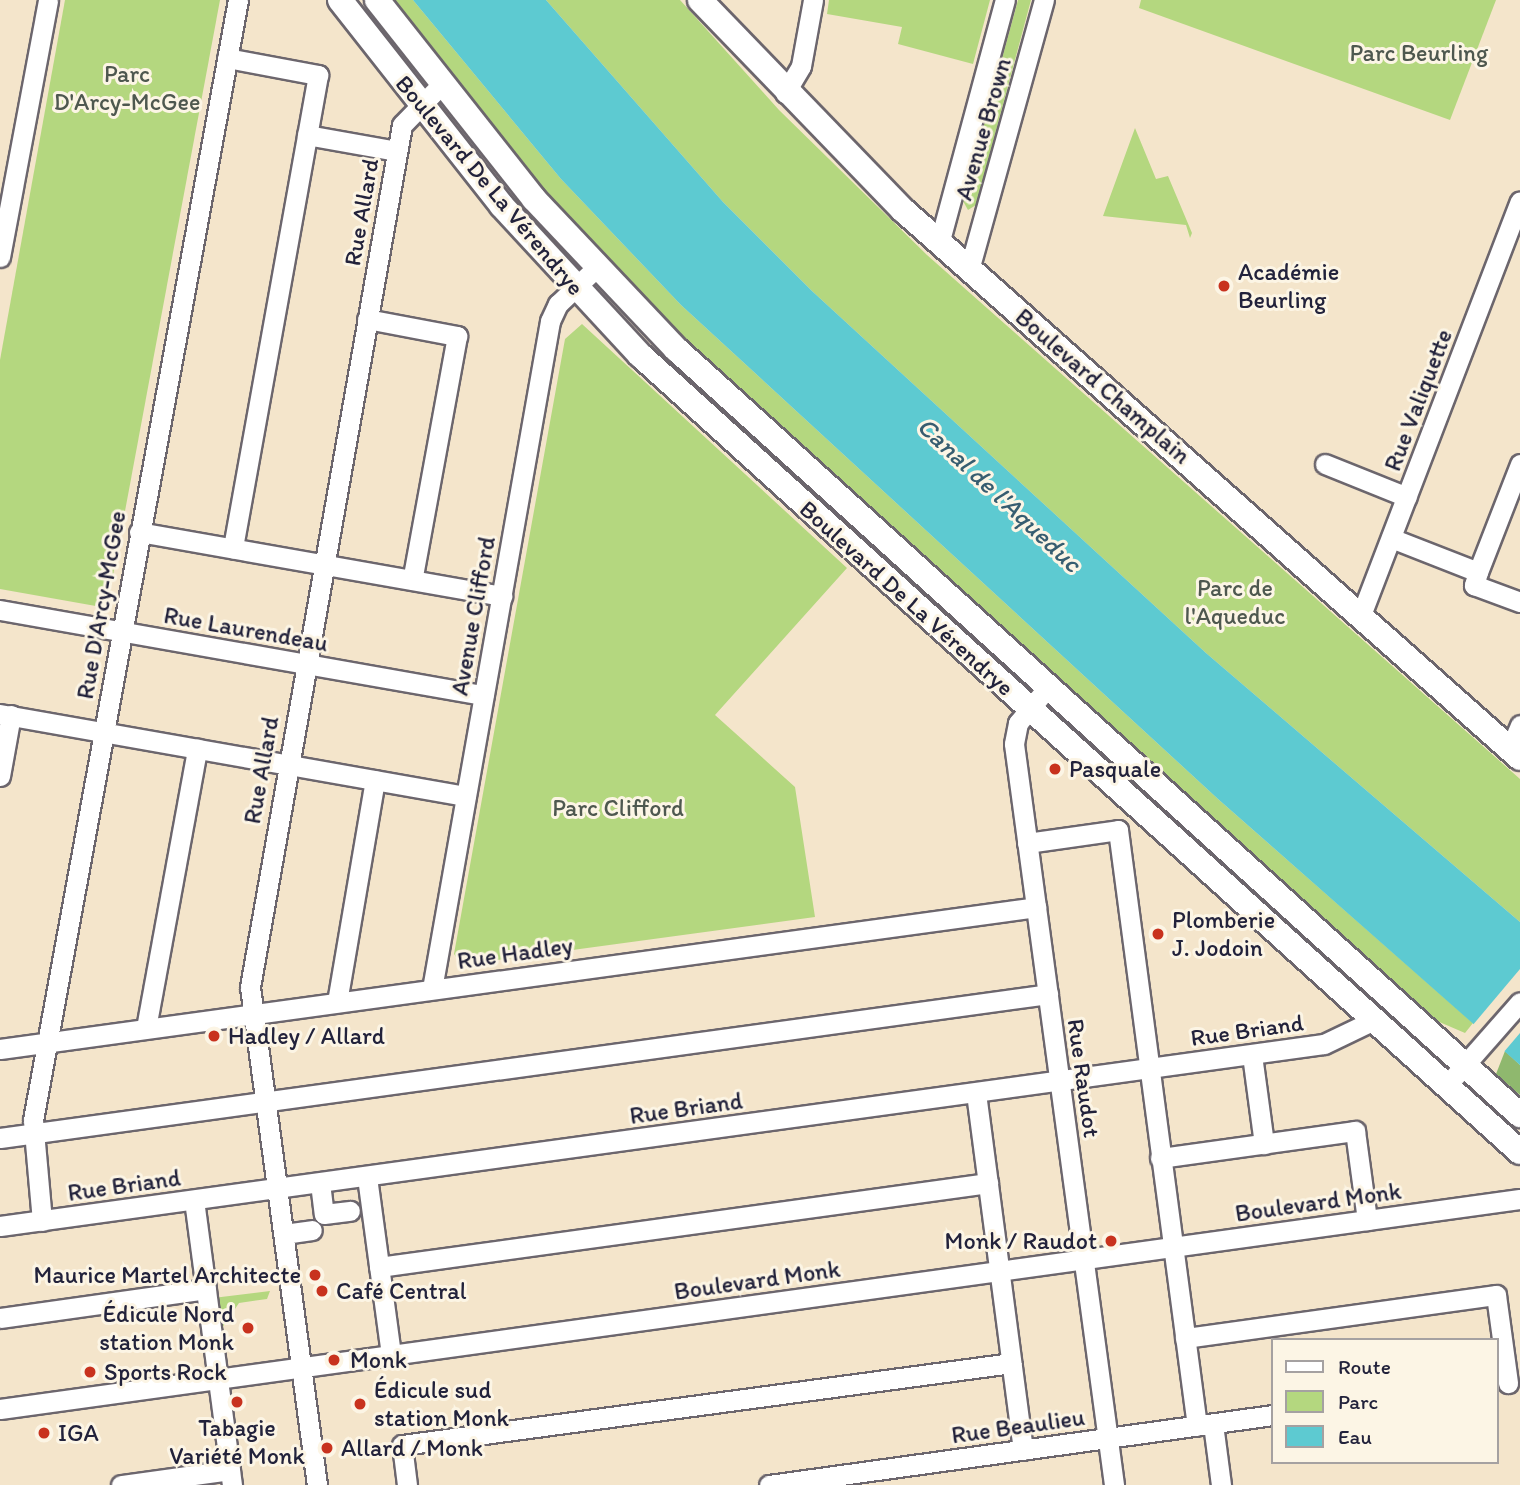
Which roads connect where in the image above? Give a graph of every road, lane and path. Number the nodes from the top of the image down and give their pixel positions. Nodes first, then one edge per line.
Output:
1 (48, 0) edge
2 (238, 0) edge
3 (340, 0) edge
4 (377, 0) edge
5 (700, 0) edge
6 (813, 0) edge
7 (1005, 0) edge
8 (1044, 0) edge
9 (228, 58) junction
10 (443, 84) junction
11 (785, 93) junction
12 (420, 103) junction
13 (307, 135) junction
14 (397, 151) junction
15 (1520, 201) edge
16 (939, 244) junction
17 (0, 257) edge
18 (596, 268) junction
19 (969, 270) junction
20 (575, 288) junction
21 (366, 319) junction
22 (1325, 464) dead end
23 (1520, 464) edge
24 (1407, 497) junction
25 (139, 532) junction
26 (1391, 538) junction
27 (233, 548) junction
28 (322, 563) junction
29 (1478, 572) junction
30 (412, 580) junction
31 (502, 596) junction
32 (1520, 602) edge
33 (0, 610) edge
34 (1361, 615) junction
35 (121, 631) junction
36 (304, 665) junction
37 (1048, 687) junction
38 (484, 695) junction
39 (1029, 708) junction
40 (5, 715) edge
41 (1520, 724) edge
42 (103, 732) junction
43 (197, 749) junction
44 (1515, 753) edge
45 (286, 765) junction
46 (0, 776) edge
47 (375, 780) junction
48 (466, 796) junction
49 (1027, 843) junction
50 (1036, 907) junction
51 (432, 989) junction
52 (1048, 994) junction
53 (337, 1002) junction
54 (1520, 1002) edge
55 (254, 1013) junction
56 (1372, 1021) junction
57 (146, 1028) junction
58 (48, 1043) junction
59 (0, 1049) edge
60 (1252, 1055) junction
61 (1465, 1066) junction
62 (1149, 1069) junction
63 (1060, 1082) junction
64 (1445, 1087) junction
65 (976, 1093) junction
66 (266, 1101) junction
67 (1520, 1115) edge
68 (33, 1133) junction
69 (0, 1138) edge
70 (1264, 1144) junction
71 (1520, 1152) edge
72 (1160, 1158) junction
73 (367, 1177) junction
74 (346, 1180) junction
75 (320, 1182) junction
76 (988, 1182) junction
77 (278, 1188) junction
78 (1520, 1199) edge
79 (194, 1200) junction
80 (1367, 1220) junction
81 (42, 1221) junction
82 (0, 1226) edge
83 (313, 1230) dead end
84 (284, 1234) junction
85 (1172, 1247) junction
86 (1084, 1260) junction
87 (379, 1267) junction
88 (1000, 1271) junction
89 (206, 1289) junction
90 (0, 1318) edge
91 (1185, 1338) junction
92 (391, 1355) junction
93 (1012, 1363) junction
94 (302, 1367) junction
95 (218, 1379) junction
96 (1508, 1383) edge
97 (0, 1409) edge
98 (1272, 1415) edge
99 (1205, 1425) junction
100 (1108, 1438) junction
101 (1023, 1450) junction
102 (231, 1478) edge
103 (121, 1485) edge
104 (317, 1485) edge
105 (407, 1485) edge
106 (769, 1485) edge
107 (1114, 1485) edge
108 (1222, 1485) edge

1 - 17 street
2 - 9 street, Rue D'Arcy-McGee
3 - 12 main road, Boulevard De La Vérendrye
4 - 10 main road, Boulevard De La Vérendrye
5 - 11 main road, Boulevard Champlain
6 - 11 street
7 - 16 street, Avenue Brown
8 - 19 street, Avenue Brown
9 - 13 street
9 - 25 street, Rue D'Arcy-McGee
10 - 12 street, Rue Allard
10 - 18 main road, Boulevard De La Vérendrye
11 - 16 main road, Boulevard Champlain
12 - 14 street, Rue Allard
12 - 20 main road, Boulevard De La Vérendrye
13 - 14 street
13 - 27 street
14 - 21 street, Rue Allard
15 - 24 street, Rue Valiquette
16 - 19 main road, Boulevard Champlain
18 - 20 street, Avenue Clifford
18 - 37 main road, Boulevard De La Vérendrye
19 - 34 main road, Boulevard Champlain
20 - 31 street, Avenue Clifford
20 - 39 main road, Boulevard De La Vérendrye
21 - 28 street, Rue Allard
21 - 30 street
22 - 24 street
23 - 29 street
24 - 26 street, Rue Valiquette
25 - 27 street
25 - 35 street, Rue D'Arcy-McGee
26 - 29 street
26 - 34 street, Rue Valiquette
27 - 28 street
28 - 30 street
28 - 36 street, Rue Allard
29 - 32 street
30 - 31 street
31 - 38 street, Avenue Clifford
33 - 35 street, Rue Laurendeau
34 - 44 main road, Boulevard Champlain
35 - 36 street, Rue Laurendeau
35 - 42 street, Rue D'Arcy-McGee
36 - 38 street, Rue Laurendeau
36 - 45 street, Rue Allard
37 - 39 street, Rue Raudot
37 - 61 main road, Boulevard De La Vérendrye
38 - 48 street, Avenue Clifford
39 - 49 street, Rue Raudot
39 - 56 main road, Boulevard De La Vérendrye
40 - 42 street
40 - 46 street
41 - 44 street
42 - 43 street
42 - 58 street, Rue D'Arcy-McGee
43 - 45 street
43 - 57 street
45 - 47 street
45 - 55 street, Rue Allard
47 - 48 street
47 - 53 street
48 - 51 street, Avenue Clifford
49 - 50 street, Rue Raudot
49 - 62 street
50 - 51 street, Rue Hadley
50 - 52 street, Rue Raudot
51 - 53 street, Rue Hadley
52 - 63 street, Rue Raudot
52 - 66 street
53 - 55 street, Rue Hadley
54 - 61 street
55 - 57 street, Rue Hadley
55 - 66 street, Rue Allard
56 - 60 street, Rue Briand
56 - 64 main road, Boulevard De La Vérendrye
57 - 58 street, Rue Hadley
58 - 59 street, Rue Hadley
58 - 68 street, Rue D'Arcy-McGee
60 - 62 street, Rue Briand
60 - 70 street
61 - 64 street
61 - 67 main road, Boulevard De La Vérendrye
62 - 63 street, Rue Briand
62 - 72 street
63 - 65 street, Rue Briand
63 - 86 street, Rue Raudot
64 - 71 main road, Boulevard De La Vérendrye
65 - 73 street, Rue Briand
65 - 76 street
66 - 68 street
66 - 77 street, Rue Allard
68 - 69 street
68 - 81 street, Rue D'Arcy-McGee
70 - 72 street
70 - 80 street
72 - 85 street
73 - 74 street, Rue Briand
73 - 87 street
74 - 75 street, Rue Briand
74 - 75 street
75 - 77 street, Rue Briand
76 - 87 street
76 - 88 street
77 - 79 street, Rue Briand
77 - 84 street, Rue Allard
78 - 80 street, Boulevard Monk
79 - 81 street, Rue Briand
79 - 89 street
80 - 85 street, Boulevard Monk
81 - 82 street, Rue Briand
83 - 84 street
84 - 94 street, Rue Allard
85 - 86 street, Boulevard Monk
85 - 91 street
86 - 88 street, Boulevard Monk
86 - 100 street, Rue Raudot
87 - 92 street
88 - 92 street, Boulevard Monk
88 - 93 street
89 - 90 street
89 - 95 street
91 - 96 street
91 - 99 street
92 - 94 street, Boulevard Monk
93 - 101 street
93 - 105 street
94 - 95 street, Boulevard Monk
94 - 104 street, Rue Allard
95 - 97 street, Boulevard Monk
95 - 102 street
98 - 99 street, Rue Beaulieu
99 - 100 street, Rue Beaulieu
99 - 108 street
100 - 101 street, Rue Beaulieu
100 - 107 street, Rue Raudot
101 - 106 street, Rue Beaulieu
102 - 103 street

